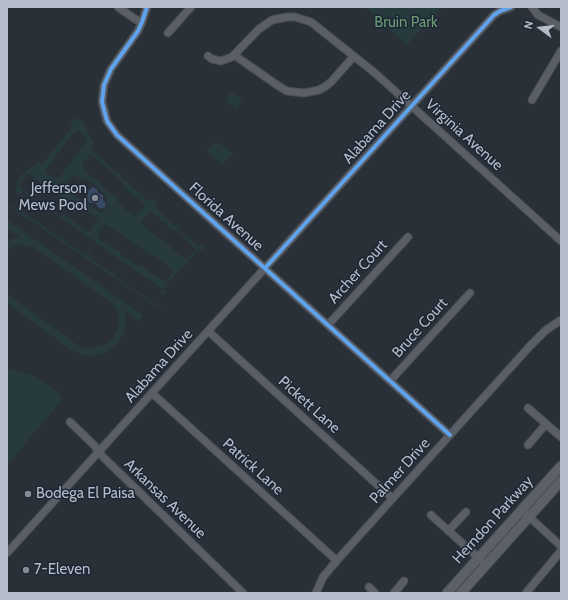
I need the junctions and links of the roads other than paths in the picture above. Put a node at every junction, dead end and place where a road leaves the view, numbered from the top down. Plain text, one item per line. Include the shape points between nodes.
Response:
1 (118, 7) edge
2 (147, 7) edge
3 (191, 7) edge
4 (511, 7) edge
5 (532, 7) edge
6 (142, 22) junction
7 (561, 27) edge
8 (168, 33) dead end
9 (561, 51) edge
10 (234, 55) junction
11 (208, 56) dead end
12 (354, 56) junction
13 (532, 100) dead end
14 (412, 106) junction
15 (408, 237) dead end
16 (561, 241) edge
17 (265, 268) junction
18 (470, 293) dead end
19 (561, 320) edge
20 (328, 325) junction
21 (208, 331) junction
22 (390, 381) junction
23 (152, 393) junction
24 (528, 408) dead end
25 (70, 422) dead end
26 (546, 424) junction
27 (450, 435) junction
28 (561, 436) edge
29 (528, 444) dead end
30 (98, 452) junction
31 (561, 466) edge
32 (561, 481) edge
33 (392, 498) junction
34 (522, 510) junction
35 (466, 512) dead end
36 (431, 515) dead end
37 (529, 517) junction
38 (448, 531) junction
39 (561, 546) edge
40 (561, 552) edge
41 (7, 553) edge
42 (478, 558) junction
43 (336, 560) junction
44 (486, 565) junction
45 (404, 581) dead end
46 (369, 587) dead end
47 (243, 593) edge
48 (316, 593) edge
49 (375, 593) edge
50 (394, 593) edge
51 (447, 593) edge
52 (461, 593) edge
53 (526, 593) edge

1 - 6 street
2 - 6 street, Florida Avenue
3 - 8 street
4 - 14 street, Alabama Drive via 494,15
5 - 7 street via 538,14
6 - 17 street, Florida Avenue via 111,69 104,85 102,102 107,121 117,135
9 - 13 street
10 - 11 street via 221,61
10 - 12 street via 280,87 304,93 326,86
10 - 12 street, Virginia Avenue via 265,24 287,17 304,18 311,22
12 - 14 street, Virginia Avenue
14 - 16 street, Virginia Avenue
14 - 17 street, Alabama Drive
15 - 20 street, Archer Court
17 - 20 street, Florida Avenue
17 - 21 street, Alabama Drive
18 - 22 street, Bruce Court
19 - 27 street, Palmer Drive via 546,330
20 - 22 street, Florida Avenue
21 - 23 street, Alabama Drive
21 - 33 street, Pickett Lane
22 - 27 street, Florida Avenue
23 - 30 street, Alabama Drive
23 - 43 street, Patrick Lane
24 - 26 street
25 - 30 street, Arkansas Avenue
26 - 28 street
26 - 29 street
27 - 33 street, Palmer Drive
30 - 41 street, Alabama Drive
30 - 47 street, Arkansas Avenue
31 - 34 main road, Herndon Parkway
32 - 37 main road, Herndon Parkway
33 - 43 street, Palmer Drive
34 - 37 street
34 - 42 main road, Herndon Parkway
35 - 38 street
36 - 38 street
37 - 39 street
37 - 44 main road, Herndon Parkway
38 - 42 street
40 - 53 street
42 - 44 street
42 - 51 main road, Herndon Parkway
43 - 48 street, Palmer Drive via 323,577
44 - 52 main road, Herndon Parkway
45 - 50 street
46 - 49 street

